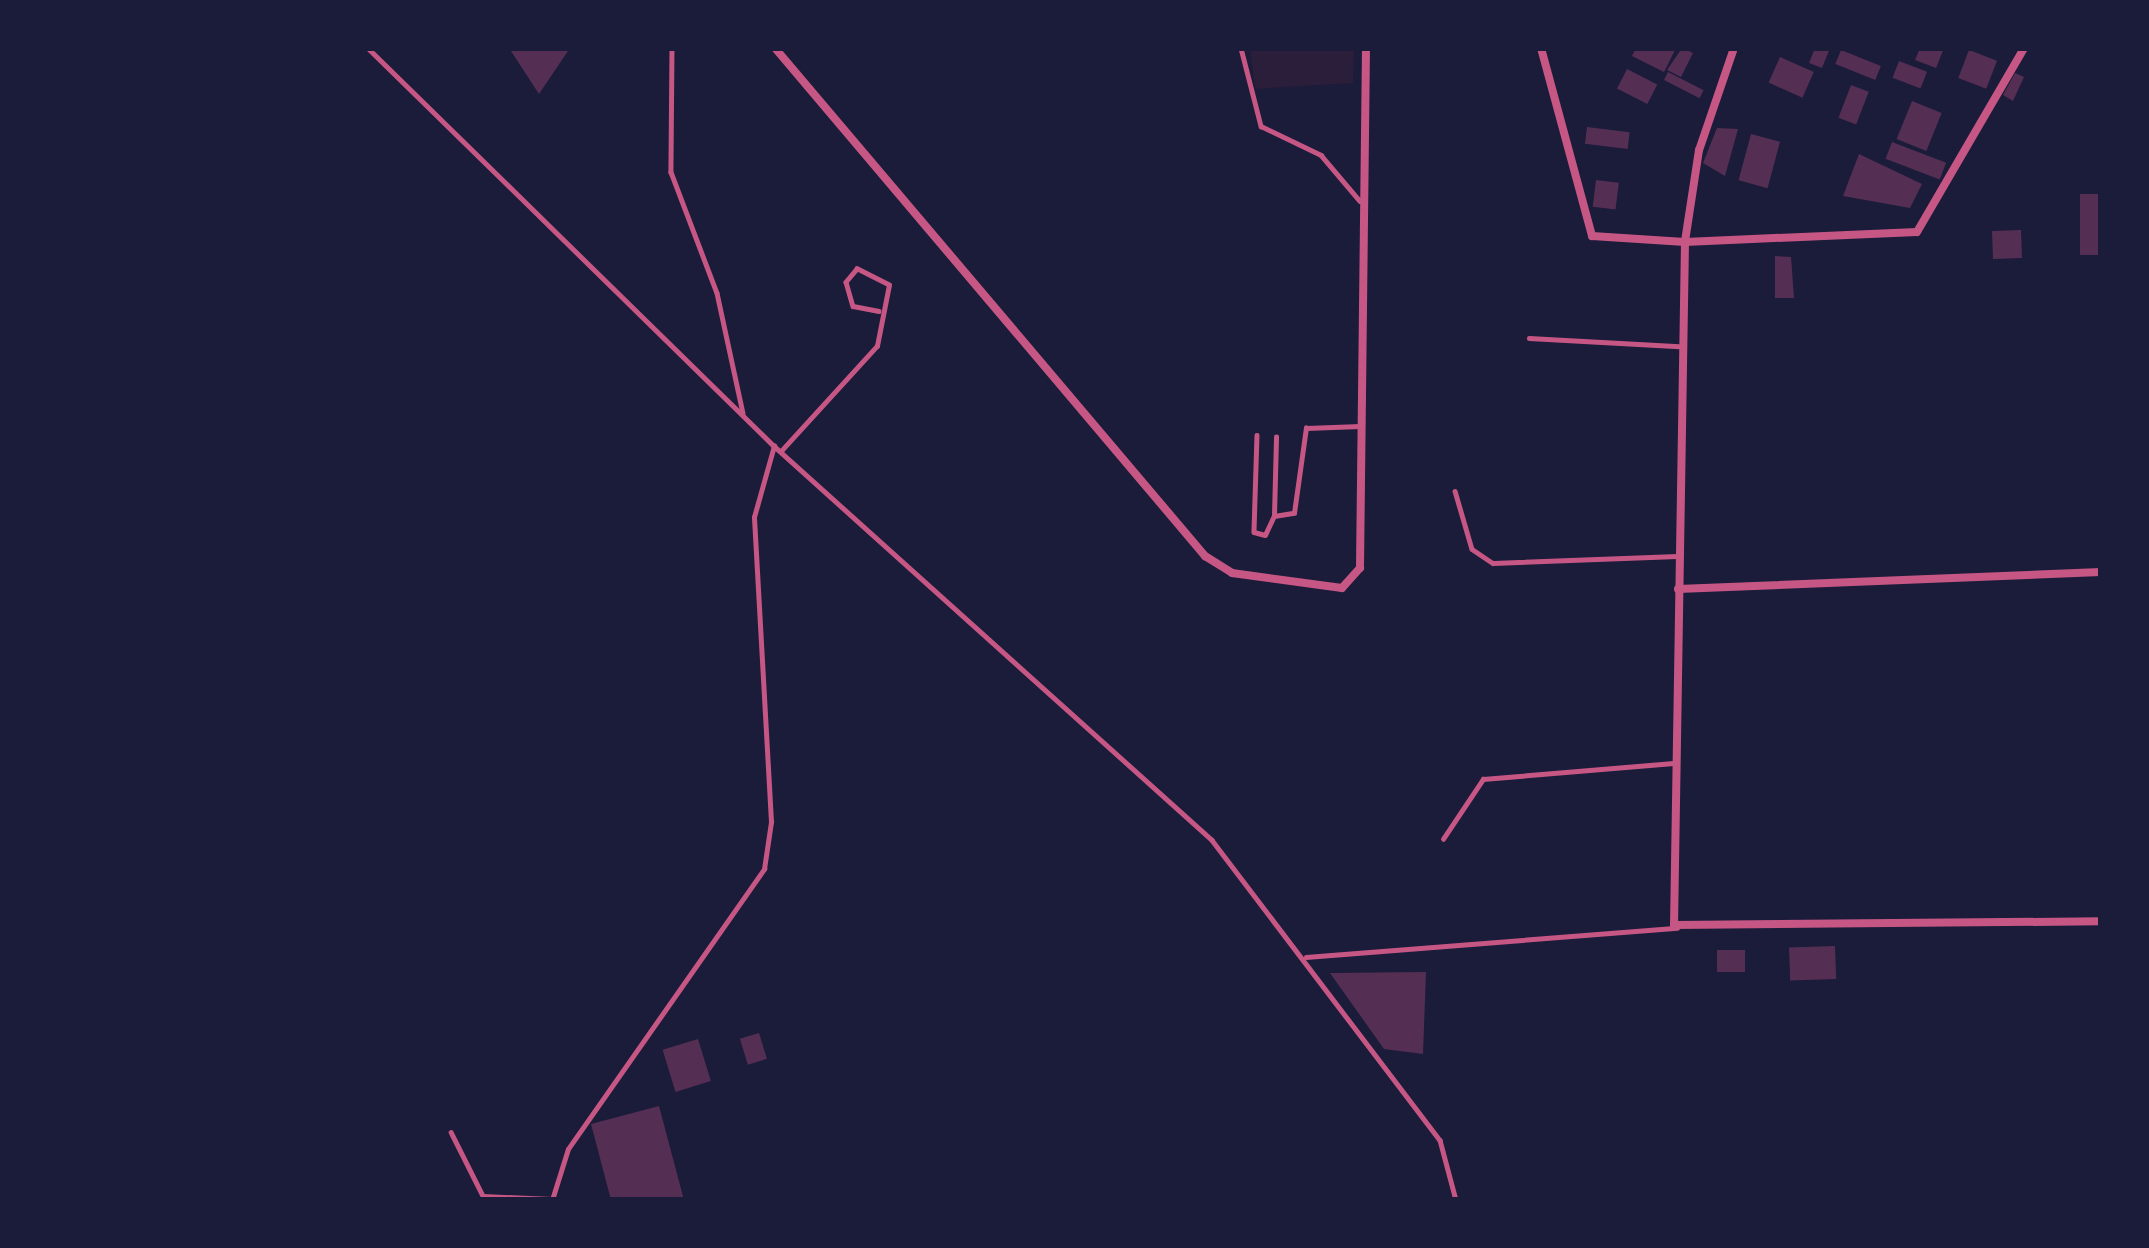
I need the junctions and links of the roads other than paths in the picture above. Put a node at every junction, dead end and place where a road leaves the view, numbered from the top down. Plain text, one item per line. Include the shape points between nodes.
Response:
1 (368, 48) edge
2 (672, 48) edge
3 (776, 48) edge
4 (1241, 48) edge
5 (1366, 48) edge
6 (1541, 48) edge
7 (1734, 48) edge
8 (2024, 48) edge
9 (1360, 201) junction
10 (1685, 242) junction
11 (879, 310) junction
12 (1529, 338) dead end
13 (1679, 346) junction
14 (744, 418) junction
15 (1360, 427) junction
16 (1257, 435) dead end
17 (1276, 436) dead end
18 (777, 449) junction
19 (1455, 491) dead end
20 (1274, 516) junction
21 (1677, 556) junction
22 (2101, 572) edge
23 (1678, 589) junction
24 (1673, 763) junction
25 (1443, 839) dead end
26 (2101, 921) edge
27 (1677, 928) junction
28 (1303, 957) junction
29 (451, 1132) dead end
30 (552, 1199) edge
31 (1456, 1200) edge

1 - 14 lane
2 - 14 lane via 671,172 717,293
3 - 15 street via 1220,567 1355,583
4 - 9 lane via 1261,126 1321,154
5 - 9 street
6 - 10 street via 1592,236
7 - 10 street via 1699,150
8 - 10 street via 1917,232
9 - 15 street
10 - 13 street
11 - 11 lane via 860,310 847,295 857,269 889,285
11 - 18 lane via 873,353
12 - 13 lane
13 - 21 street
14 - 18 lane
15 - 20 lane via 1306,428 1294,513
16 - 20 lane via 1255,534 1270,534
17 - 20 lane
18 - 28 lane via 1151,780
18 - 30 lane via 754,517 764,869 568,1149
19 - 21 lane via 1472,549 1492,563
21 - 23 street
22 - 23 street
23 - 24 street
24 - 25 lane via 1483,779
24 - 27 street
26 - 27 street
27 - 28 lane
28 - 31 lane via 1440,1140
29 - 30 lane via 483,1196

